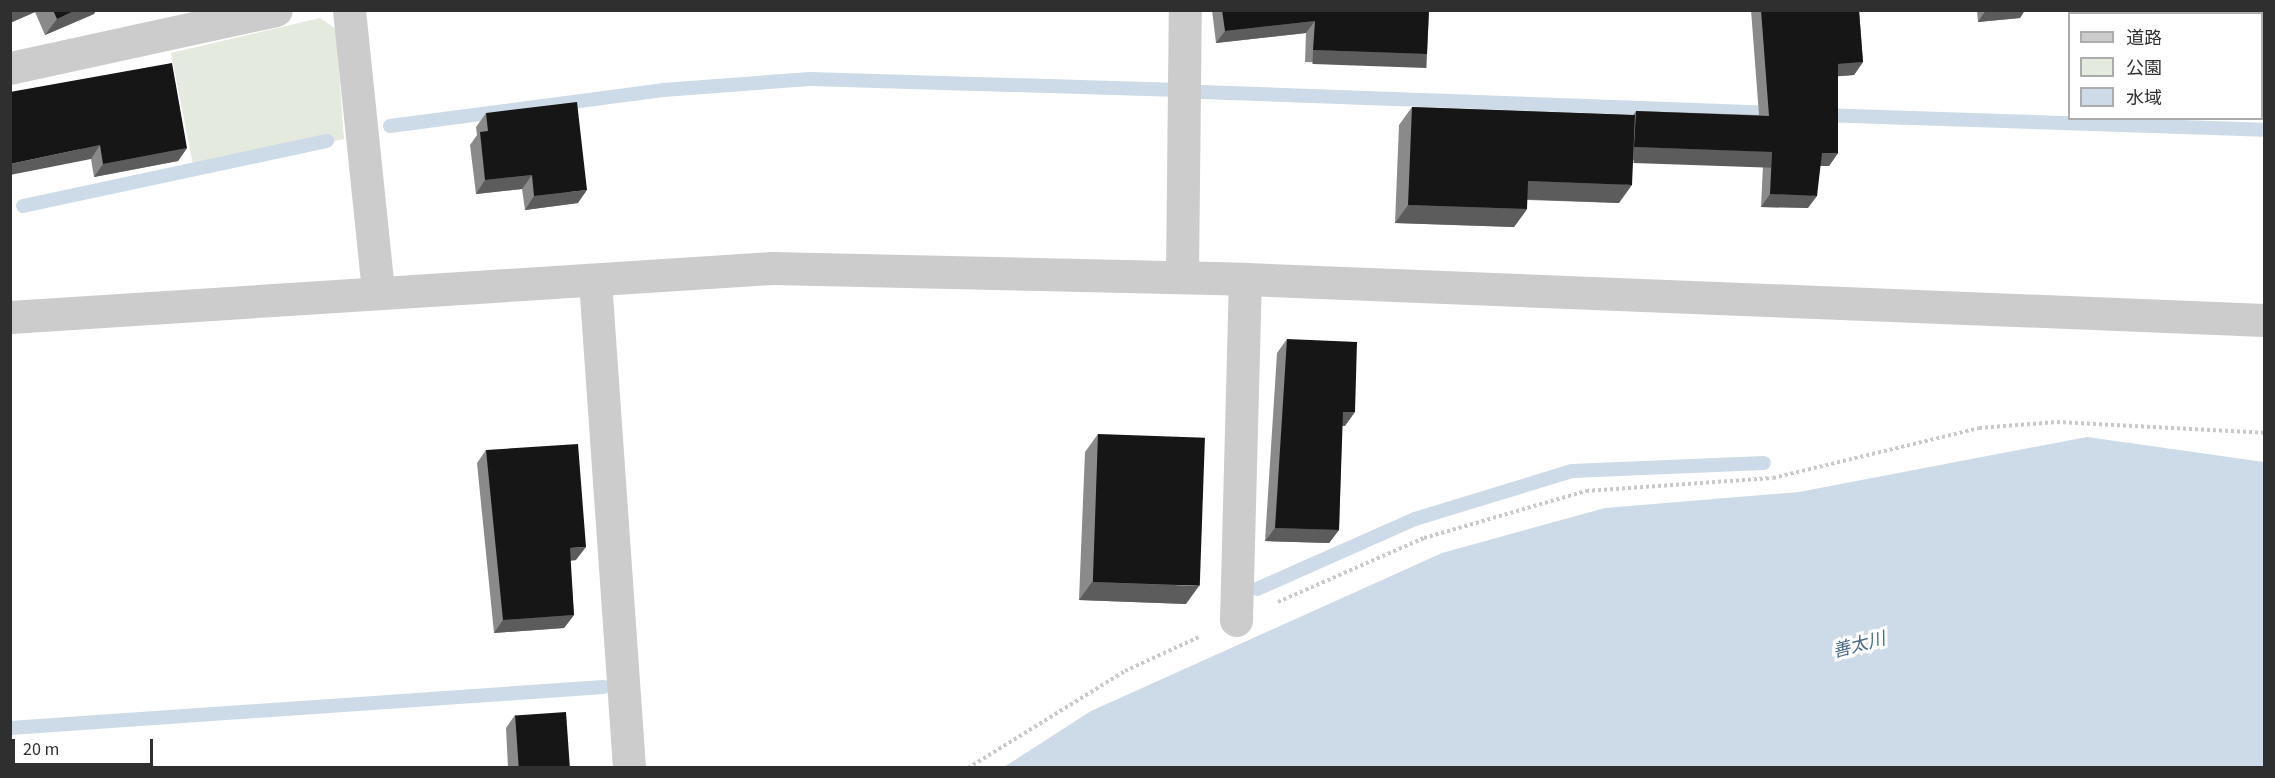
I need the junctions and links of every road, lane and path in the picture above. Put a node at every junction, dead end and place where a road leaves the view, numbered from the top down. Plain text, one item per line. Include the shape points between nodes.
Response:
1 (276, 10) edge
2 (349, 10) edge
3 (1185, 10) edge
4 (10, 68) edge
5 (1182, 278) junction
6 (1245, 279) junction
7 (595, 281) junction
8 (378, 292) junction
9 (10, 317) edge
10 (2265, 320) edge
11 (2265, 434) edge
12 (1236, 620) junction
13 (629, 768) edge
14 (968, 768) edge

1 - 4 street
2 - 8 street
3 - 5 street
5 - 6 street
5 - 7 street via 772,268
6 - 10 street
6 - 12 street
7 - 8 street
7 - 13 street
8 - 9 street
11 - 12 path via 2057,422 1979,428 1773,478 1586,491 1424,538
12 - 14 path via 1125,671

